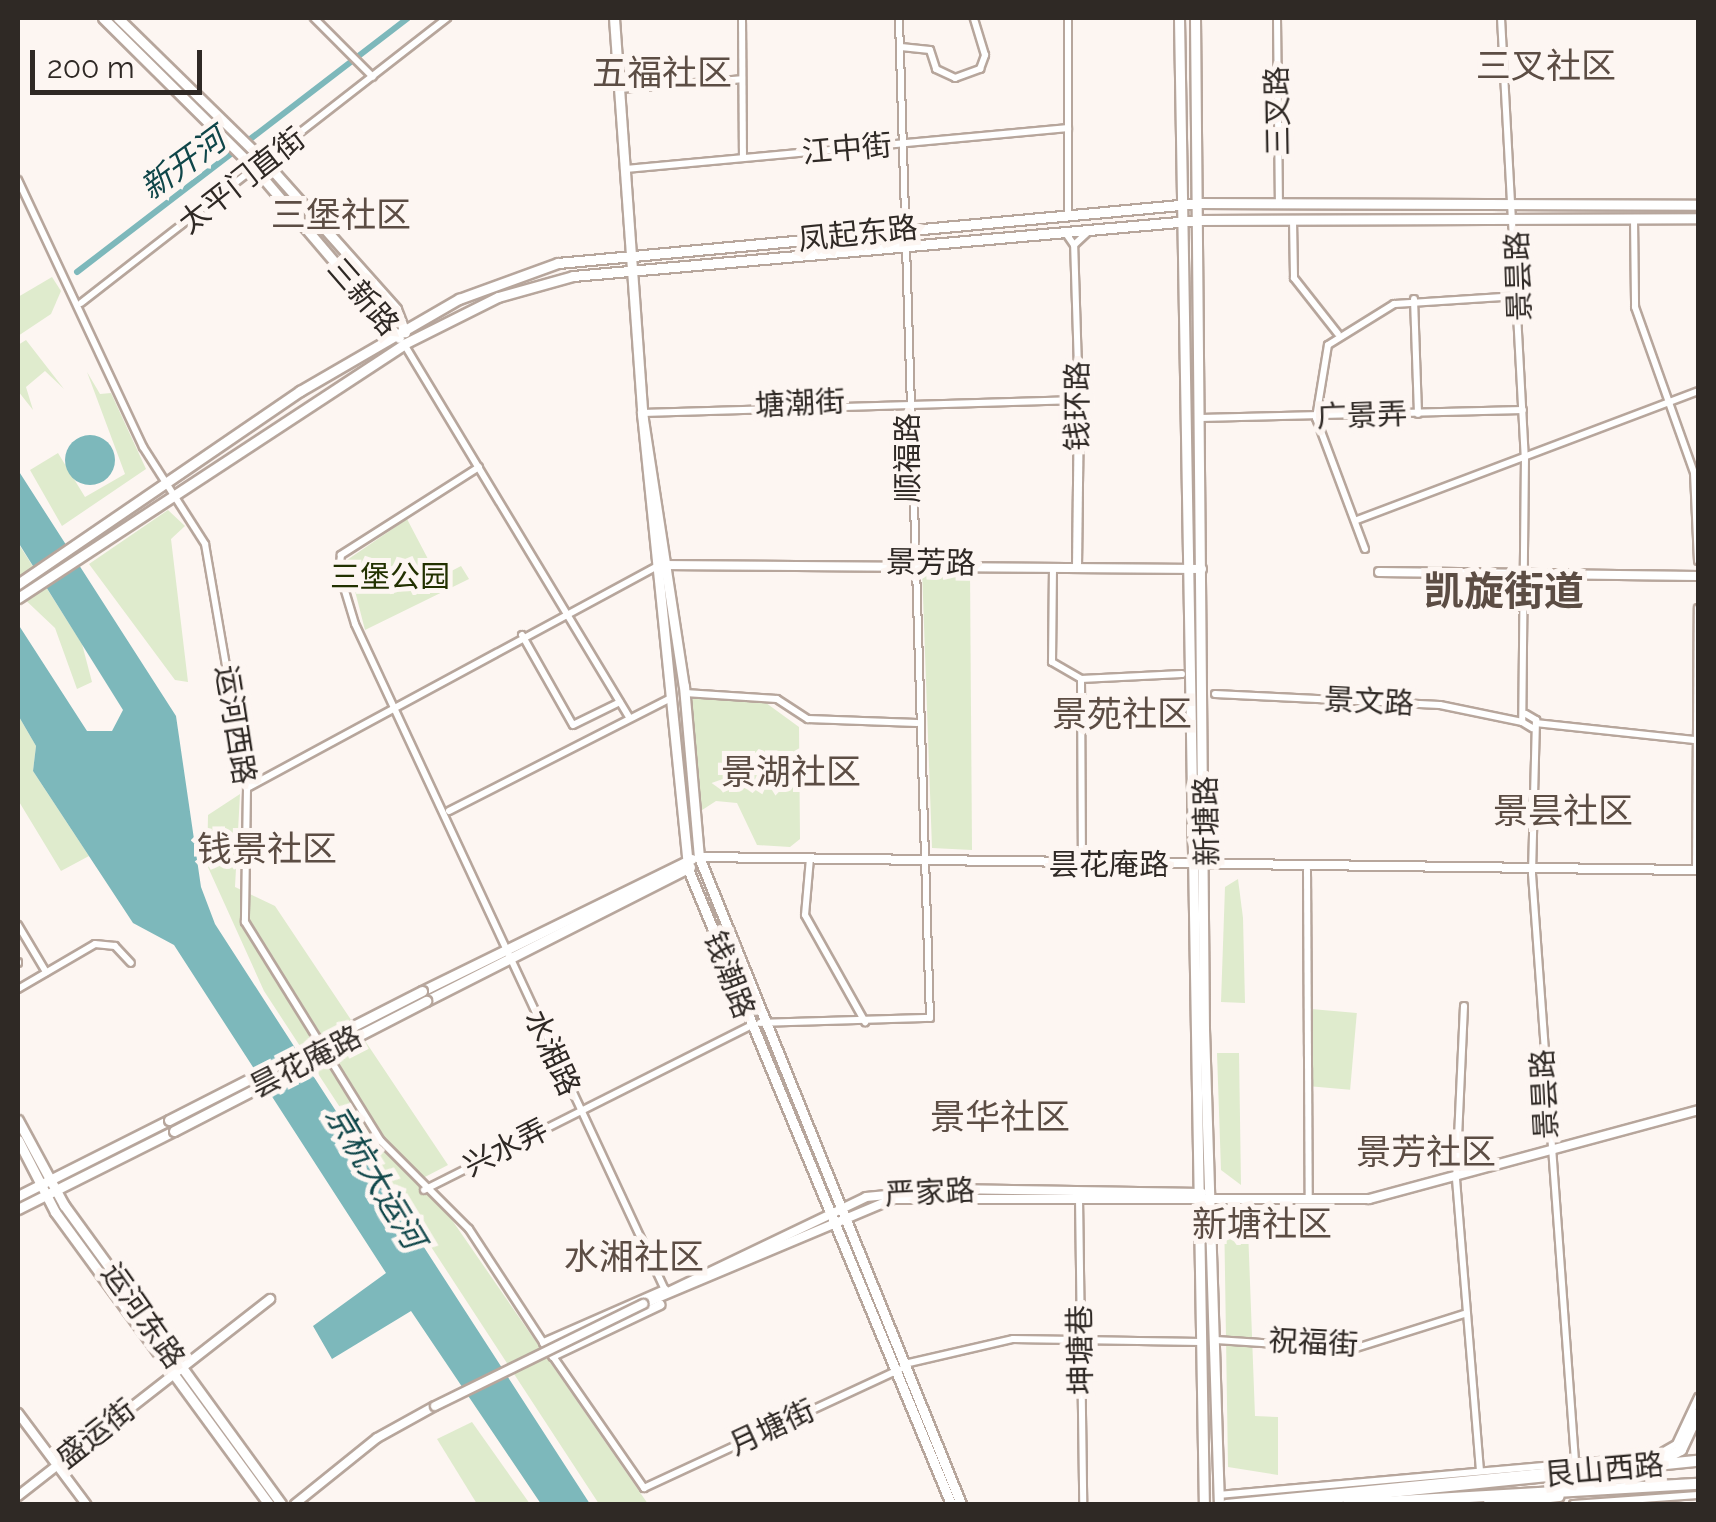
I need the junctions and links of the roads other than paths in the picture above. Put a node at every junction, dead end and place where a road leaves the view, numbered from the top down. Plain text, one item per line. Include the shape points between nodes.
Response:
1 (103, 18) edge
2 (118, 18) edge
3 (314, 18) edge
4 (447, 18) edge
5 (614, 18) edge
6 (742, 18) edge
7 (899, 18) edge
8 (974, 18) edge
9 (1068, 18) edge
10 (1179, 18) edge
11 (1195, 18) edge
12 (1277, 18) edge
13 (1502, 18) edge
14 (437, 20) edge
15 (900, 47) junction
16 (373, 76) junction
17 (742, 80) junction
18 (620, 90) junction
19 (1068, 128) junction
20 (902, 144) junction
21 (743, 158) junction
22 (262, 160) junction
23 (626, 169) junction
24 (257, 171) junction
25 (18, 180) edge
26 (1201, 203) junction
27 (1180, 204) junction
28 (1278, 204) junction
29 (1698, 206) edge
30 (1516, 208) junction
31 (1068, 215) junction
32 (1698, 218) edge
33 (1634, 219) junction
34 (1201, 220) junction
35 (1293, 220) junction
36 (1517, 221) junction
37 (1178, 222) junction
38 (904, 229) junction
39 (1090, 230) junction
40 (1065, 232) junction
41 (904, 246) junction
42 (1074, 246) junction
43 (634, 257) junction
44 (635, 274) junction
45 (1519, 296) junction
46 (1414, 300) junction
47 (82, 303) junction
48 (400, 332) junction
49 (1338, 334) junction
50 (404, 344) junction
51 (1698, 391) edge
52 (908, 398) junction
53 (1079, 400) junction
54 (1672, 401) junction
55 (1523, 410) junction
56 (642, 413) junction
57 (1418, 414) junction
58 (1200, 418) junction
59 (1316, 418) junction
60 (1525, 456) junction
61 (479, 467) junction
62 (169, 487) junction
63 (1357, 520) junction
64 (96, 537) junction
65 (1366, 548) dead end
66 (1698, 561) edge
67 (909, 562) junction
68 (656, 566) junction
69 (1053, 566) junction
70 (1077, 566) junction
71 (1190, 569) junction
72 (1202, 569) junction
73 (1379, 572) dead end
74 (1522, 574) junction
75 (1698, 576) edge
76 (18, 584) edge
77 (18, 598) edge
78 (1698, 608) edge
79 (568, 609) junction
80 (522, 635) junction
81 (1182, 674) dead end
82 (1081, 678) junction
83 (1216, 694) dead end
84 (679, 695) junction
85 (620, 702) junction
86 (396, 707) junction
87 (628, 716) junction
88 (1524, 718) junction
89 (917, 723) junction
90 (1534, 725) junction
91 (1696, 740) junction
92 (247, 788) junction
93 (449, 811) junction
94 (698, 858) junction
95 (810, 858) junction
96 (923, 862) junction
97 (688, 864) junction
98 (1196, 865) junction
99 (1082, 866) junction
100 (1208, 868) junction
101 (1308, 870) junction
102 (1697, 870) edge
103 (1532, 874) junction
104 (18, 925) edge
105 (508, 955) junction
106 (131, 963) dead end
107 (46, 972) junction
108 (18, 989) edge
109 (424, 996) junction
110 (1464, 1006) dead end
111 (760, 1024) junction
112 (866, 1024) junction
113 (748, 1027) junction
114 (578, 1110) junction
115 (1698, 1110) edge
116 (18, 1120) edge
117 (18, 1140) edge
118 (1548, 1156) junction
119 (48, 1179) junction
120 (1456, 1179) junction
121 (55, 1189) junction
122 (424, 1190) junction
123 (45, 1195) junction
124 (18, 1196) edge
125 (1200, 1196) junction
126 (1079, 1197) junction
127 (1216, 1197) junction
128 (1308, 1198) junction
129 (18, 1209) edge
130 (833, 1215) junction
131 (665, 1290) junction
132 (679, 1291) junction
133 (270, 1299) dead end
134 (643, 1304) junction
135 (1464, 1314) junction
136 (1081, 1340) junction
137 (1216, 1340) junction
138 (544, 1342) junction
139 (1201, 1342) junction
140 (553, 1356) junction
141 (905, 1366) junction
142 (178, 1371) junction
143 (1698, 1397) edge
144 (18, 1413) edge
145 (1698, 1414) edge
146 (1574, 1461) junction
147 (1698, 1461) edge
148 (1651, 1465) junction
149 (55, 1466) junction
150 (1480, 1470) junction
151 (1560, 1473) junction
152 (1698, 1484) edge
153 (644, 1488) joint
154 (1698, 1495) edge
155 (18, 1496) edge
156 (1572, 1499) edge
157 (1083, 1502) dead end
158 (1222, 1502) edge
159 (86, 1504) edge
160 (269, 1504) edge
161 (280, 1504) edge
162 (295, 1504) edge
163 (951, 1504) edge
164 (961, 1504) edge
165 (1204, 1504) edge
166 (1272, 1504) edge
167 (1348, 1504) edge
168 (1487, 1504) edge

1 - 24 main road, 三新路
2 - 22 main road, 三新路
3 - 16 street
4 - 14 street, 太平门直街
5 - 18 main road, 钱潮路
6 - 17 street
7 - 15 street, 顺福路
8 - 15 street via 985,56 980,69 955,78 936,68 930,50
9 - 19 street
10 - 27 main road, 新塘路
11 - 26 main road, 新塘路
12 - 28 street, 三叉路
13 - 30 street, 景昙路
14 - 16 street, 太平门直街
15 - 20 street, 顺福路
16 - 22 street, 太平门直街
17 - 18 street
17 - 21 street
18 - 23 main road, 钱潮路
19 - 20 street, 江中街
19 - 31 street
20 - 21 street, 江中街
20 - 38 street, 顺福路
21 - 23 street, 江中街
22 - 24 street, 太平门直街
22 - 48 main road, 三新路
23 - 43 main road, 钱潮路
24 - 47 street, 太平门直街
24 - 48 main road, 三新路
25 - 47 street, 运河西路
26 - 27 main road, 凤起东路
26 - 28 main road, 凤起东路
26 - 34 main road, 新塘路
27 - 31 main road, 凤起东路
27 - 37 main road, 新塘路
28 - 30 main road, 凤起东路
29 - 30 main road, 凤起东路
30 - 36 street, 景昙路
31 - 38 main road, 凤起东路
32 - 33 main road, 凤起东路
33 - 36 main road, 凤起东路
33 - 54 street via 1635,307
34 - 35 main road, 凤起东路
34 - 37 main road, 凤起东路
34 - 58 main road, 新塘路
35 - 36 main road, 凤起东路
35 - 49 street via 1294,278
36 - 45 street, 景昙路
37 - 39 main road, 凤起东路
37 - 71 main road, 新塘路
38 - 41 street, 顺福路
38 - 43 main road, 凤起东路
39 - 40 main road, 凤起东路
39 - 42 street
40 - 41 main road, 凤起东路
40 - 42 street
41 - 44 main road, 凤起东路
41 - 52 street, 顺福路
42 - 53 street, 钱环路
43 - 44 main road, 钱潮路
43 - 48 main road, 凤起东路 via 510,275
44 - 50 main road, 凤起东路 via 573,276 498,296
44 - 56 main road, 钱潮路
45 - 46 street
45 - 55 street, 景昙路
46 - 49 street via 1365,314
46 - 57 street
47 - 62 street, 运河西路
48 - 50 main road, 三新路
48 - 62 main road, 凤起东路
49 - 59 street via 1318,366
50 - 61 street
50 - 62 main road, 凤起东路
51 - 54 street
52 - 53 street, 塘潮街
52 - 56 street, 塘潮街
52 - 67 street, 顺福路
53 - 70 street, 钱环路
54 - 60 street
54 - 66 street via 1694,473
55 - 57 street, 广景弄
55 - 60 street, 景昙路
56 - 68 main road, 钱潮路
57 - 59 street, 广景弄
58 - 59 street, 广景弄
58 - 72 main road, 新塘路
59 - 63 street
60 - 63 street
60 - 74 street, 景昙路
61 - 79 street
61 - 86 street, 水湘路 via 341,555 354,624
62 - 64 main road, 凤起东路
62 - 92 street, 运河西路 via 204,544
63 - 65 street
64 - 76 main road
64 - 77 main road
67 - 68 street, 景芳路
67 - 69 street, 景芳路
67 - 89 street, 顺福路
68 - 79 street
68 - 84 main road, 钱潮路
69 - 70 street, 景芳路
69 - 82 street via 1052,662
70 - 71 street, 景芳路
71 - 72 street, 景芳路
71 - 98 main road, 新塘路
72 - 100 main road, 新塘路
73 - 74 street
74 - 75 street
74 - 88 street, 景昙路
78 - 91 street
79 - 80 street
79 - 85 street
80 - 85 street via 573,725
80 - 86 street
81 - 82 street
82 - 99 street
83 - 88 street, 景文路 via 1440,705
84 - 87 street
84 - 89 street via 777,699 808,719
84 - 94 main road, 钱潮路
84 - 97 main road, 钱潮路
85 - 87 street
86 - 92 street
86 - 93 street, 水湘路
87 - 93 street
88 - 90 street, 景文路
89 - 96 street, 顺福路
90 - 91 street
90 - 103 street, 景昙路
91 - 102 street
92 - 122 street, 运河西路 via 245,922 381,1142
93 - 105 street, 水湘路
94 - 95 street, 昙花庵路
94 - 97 main road, 昙花庵路
94 - 111 main road, 钱潮路
95 - 96 street, 昙花庵路
95 - 112 street via 805,915
96 - 99 street, 昙花庵路
96 - 112 street, 顺福路 via 930,1018
97 - 105 main road, 昙花庵路
97 - 105 main road, 昙花庵路
97 - 113 main road, 钱潮路
98 - 99 street, 昙花庵路
98 - 100 street, 昙花庵路
98 - 125 main road, 新塘路
100 - 101 street, 昙花庵路
100 - 127 main road, 新塘路 via 1204,1029
101 - 103 street, 昙花庵路
101 - 128 street
102 - 103 street, 昙花庵路
103 - 118 street, 景昙路
104 - 107 street
105 - 109 main road, 昙花庵路
105 - 114 street, 水湘路
106 - 107 street via 115,946 94,944
107 - 108 street
109 - 119 main road, 昙花庵路, bridge
109 - 121 main road, 昙花庵路, bridge
110 - 120 street
111 - 112 street
111 - 130 main road, 钱潮路
113 - 114 street, 兴水弄
113 - 130 main road, 钱潮路
114 - 122 street, 兴水弄
114 - 131 street, 水湘路
115 - 118 street, 严家路 via 1631,1122
116 - 119 main road, 运河东路
117 - 119 main road, 运河东路
118 - 120 street, 严家路
118 - 146 street, 景昙路
119 - 121 main road, 运河东路
119 - 123 main road, 运河东路
119 - 124 main road, 昙花庵路
120 - 128 street, 严家路 via 1369,1199
120 - 135 street
121 - 123 main road, 昙花庵路
121 - 142 main road, 运河东路
122 - 138 street, 运河西路 via 469,1229
123 - 129 main road, 昙花庵路
123 - 142 main road, 运河东路
125 - 126 street, 严家路
125 - 127 street, 严家路
125 - 130 street, 严家路 via 923,1189
125 - 139 main road, 新塘路
126 - 130 street, 严家路 via 926,1196
126 - 136 street, 坤塘巷
127 - 128 street, 严家路
127 - 137 main road, 新塘路
130 - 131 street, 严家路
130 - 132 street, 严家路
130 - 141 main road, 钱潮路
131 - 134 street, 严家路
131 - 138 street, 严家路
132 - 134 street, 严家路
132 - 140 street, 严家路
133 - 142 street, 盛运街
134 - 162 street, 严家路, bridge via 377,1438
135 - 137 street, 祝福街 via 1354,1349
135 - 150 street
136 - 139 street, 月塘街
136 - 141 street, 月塘街 via 985,1342
136 - 157 street, 坤塘巷
137 - 158 main road, 新塘路
138 - 140 street, 运河西路
139 - 165 main road, 新塘路
140 - 153 street, 运河西路
141 - 153 street, 月塘街
141 - 163 main road, 钱潮路
141 - 164 main road, 钱潮路
142 - 149 street, 盛运街
142 - 160 main road, 运河东路
142 - 161 main road, 运河东路
143 - 146 street via 1668,1452
144 - 149 street
145 - 148 main road via 1681,1450
146 - 150 street
147 - 148 main road, 艮山西路
148 - 151 main road, 艮山西路
149 - 155 street, 盛运街
149 - 159 street
150 - 158 street
151 - 158 main road
151 - 166 main road, 艮山西路
152 - 156 main road, 艮山西路
154 - 156 street
156 - 167 main road, 艮山西路
156 - 168 main road

